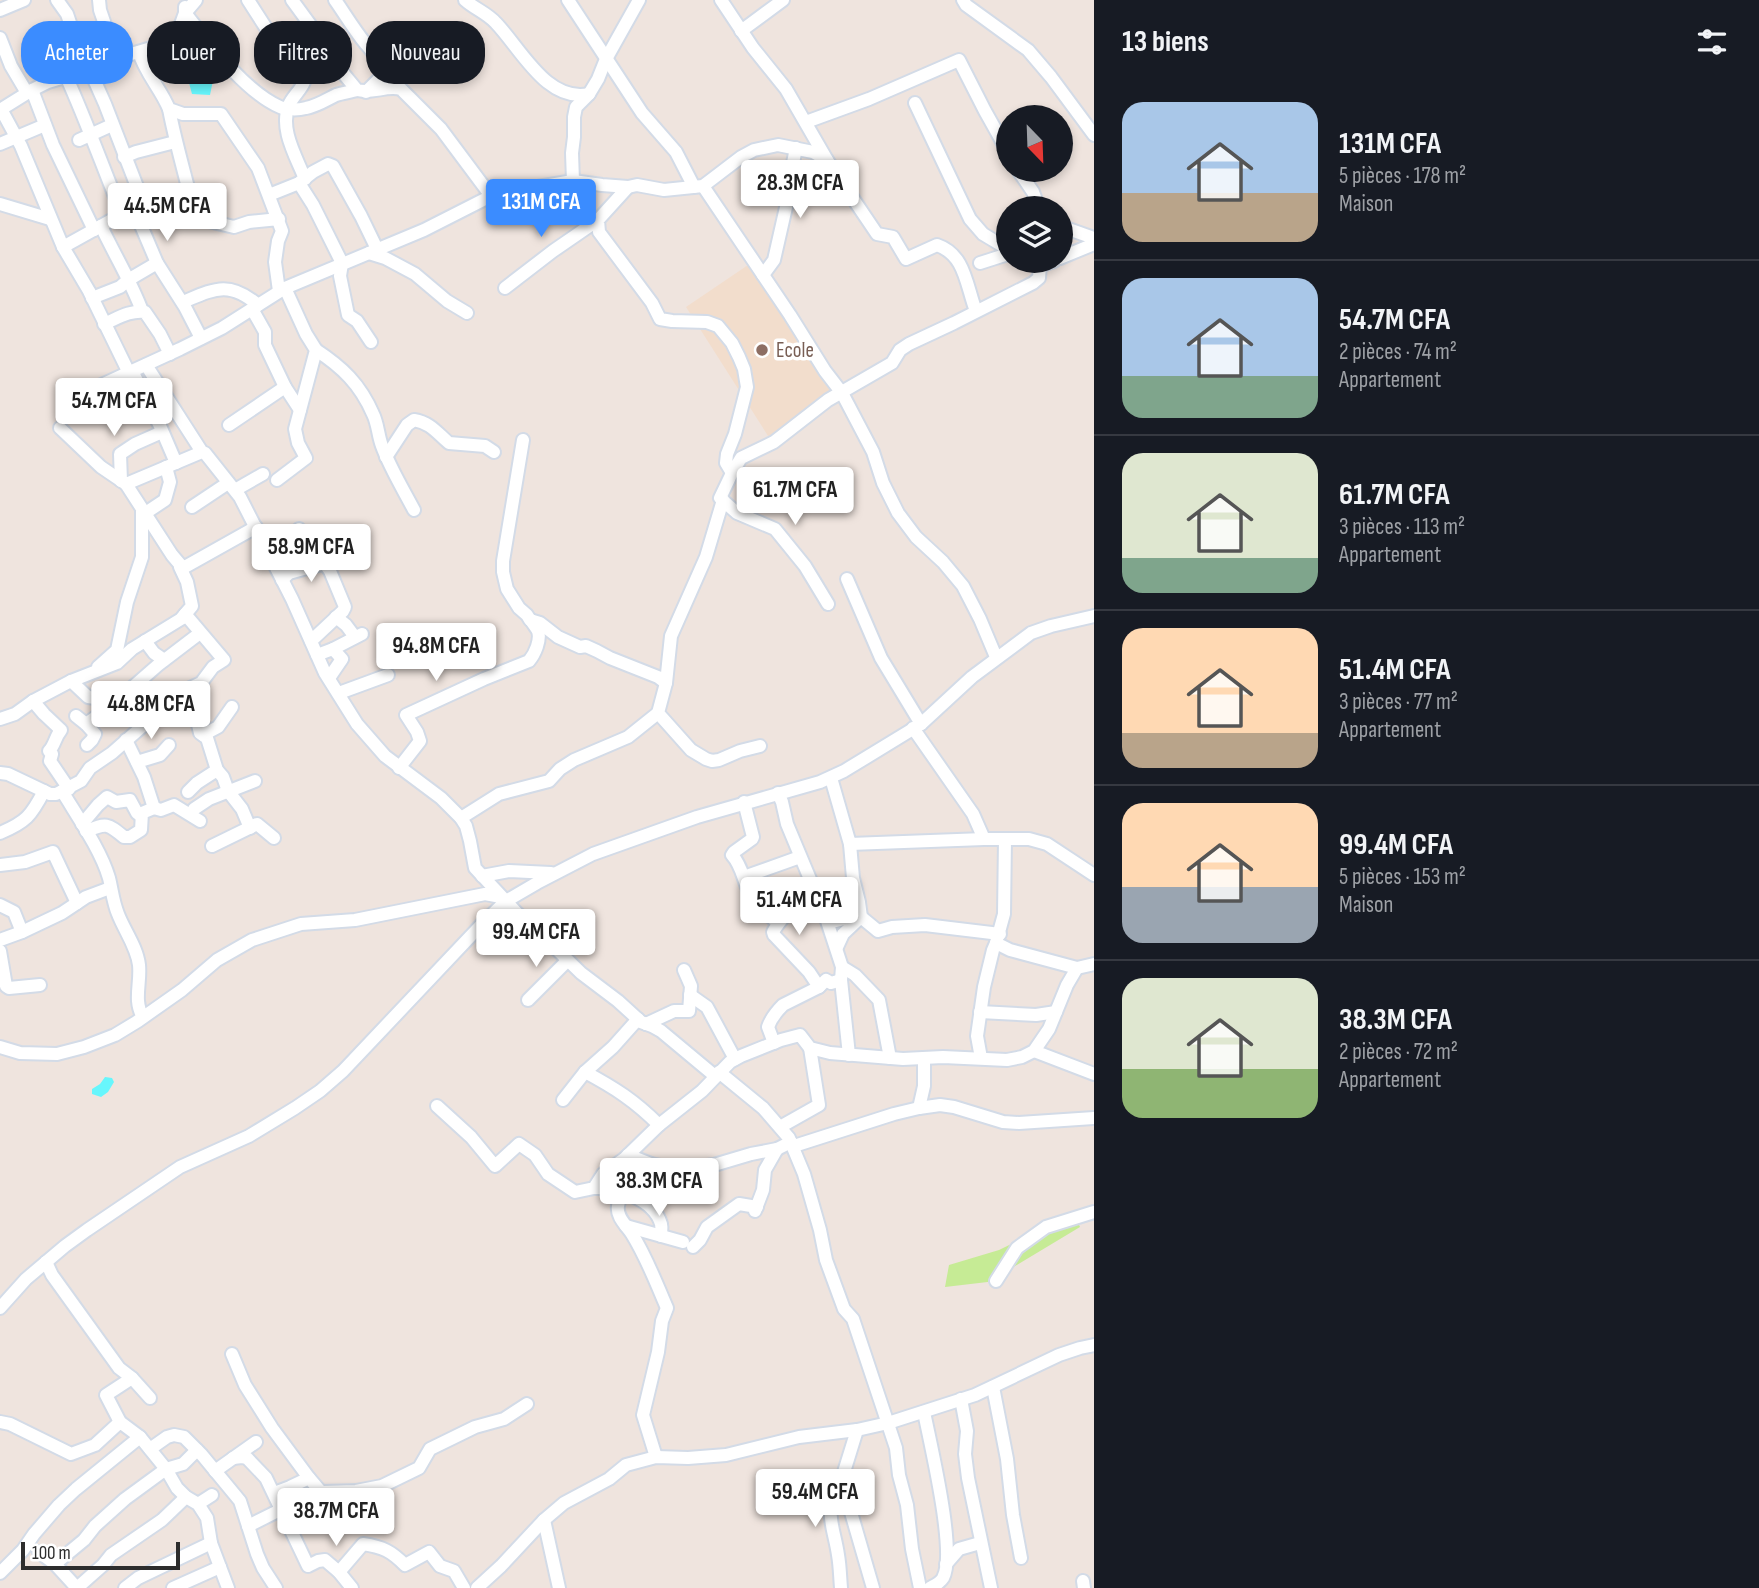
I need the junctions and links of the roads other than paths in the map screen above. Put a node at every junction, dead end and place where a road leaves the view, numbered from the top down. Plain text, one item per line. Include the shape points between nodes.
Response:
1 (57, 0) edge
2 (99, 0) edge
3 (196, 0) edge
4 (248, 0) edge
5 (292, 0) edge
6 (335, 0) edge
7 (465, 0) edge
8 (568, 0) edge
9 (639, 0) edge
10 (721, 0) edge
11 (783, 0) edge
12 (963, 0) edge
13 (21, 1) edge
14 (185, 7) edge
15 (0, 10) edge
16 (69, 21) edge
17 (104, 21) edge
18 (741, 31) junction
19 (1, 46) edge
20 (139, 52) junction
21 (133, 54) edge
22 (606, 59) junction
23 (46, 84) edge
24 (68, 84) edge
25 (97, 84) edge
26 (29, 91) junction
27 (362, 91) junction
28 (589, 94) junction
29 (915, 103) dead end
30 (2, 105) edge
31 (169, 109) junction
32 (288, 109) junction
33 (806, 122) junction
34 (45, 125) junction
35 (112, 125) junction
36 (996, 131) edge
37 (1094, 135) edge
38 (16, 137) junction
39 (85, 137) junction
40 (175, 142) junction
41 (0, 144) edge
42 (796, 148) junction
43 (124, 157) junction
44 (827, 160) junction
45 (302, 181) junction
46 (573, 181) junction
47 (698, 186) junction
48 (628, 187) junction
49 (269, 195) junction
50 (491, 196) junction
51 (0, 204) edge
52 (119, 213) junction
53 (137, 214) junction
54 (161, 215) junction
55 (195, 217) junction
56 (50, 219) junction
57 (279, 219) junction
58 (598, 220) junction
59 (97, 228) junction
60 (1073, 231) edge
61 (1094, 239) edge
62 (149, 242) junction
63 (996, 243) edge
64 (1094, 244) edge
65 (63, 247) junction
66 (373, 251) junction
67 (1073, 253) edge
68 (996, 256) edge
69 (157, 263) junction
70 (342, 263) junction
71 (980, 263) dead end
72 (1038, 273) edge
73 (763, 275) junction
74 (128, 280) junction
75 (505, 288) dead end
76 (282, 290) junction
77 (92, 298) junction
78 (183, 302) junction
79 (255, 307) junction
80 (142, 311) junction
81 (976, 311) junction
82 (467, 313) dead end
83 (104, 324) junction
84 (201, 338) junction
85 (371, 342) dead end
86 (316, 349) junction
87 (170, 354) junction
88 (146, 365) junction
89 (131, 372) junction
90 (110, 382) junction
91 (285, 387) junction
92 (96, 388) dead end
93 (842, 393) junction
94 (144, 396) junction
95 (300, 411) junction
96 (183, 422) junction
97 (229, 425) dead end
98 (60, 428) dead end
99 (163, 434) junction
100 (523, 440) dead end
101 (202, 452) junction
102 (495, 452) dead end
103 (386, 457) junction
104 (171, 465) junction
105 (732, 473) junction
106 (263, 474) dead end
107 (277, 480) dead end
108 (123, 483) junction
109 (232, 486) junction
110 (723, 500) junction
111 (192, 507) dead end
112 (414, 510) dead end
113 (143, 512) junction
114 (256, 527) junction
115 (299, 529) dead end
116 (284, 548) dead end
117 (321, 564) junction
118 (180, 567) junction
119 (847, 579) dead end
120 (282, 580) junction
121 (828, 604) dead end
122 (185, 614) junction
123 (1094, 616) edge
124 (336, 617) junction
125 (530, 620) junction
126 (200, 633) junction
127 (145, 641) junction
128 (311, 641) junction
129 (333, 649) junction
130 (317, 655) junction
131 (996, 657) junction
132 (164, 660) junction
133 (90, 674) junction
134 (388, 675) dead end
135 (329, 678) junction
136 (71, 681) junction
137 (666, 683) junction
138 (339, 693) junction
139 (183, 695) junction
140 (33, 701) junction
141 (110, 707) junction
142 (232, 707) dead end
143 (658, 713) junction
144 (0, 719) edge
145 (917, 726) junction
146 (203, 735) junction
147 (126, 740) junction
148 (87, 744) dead end
149 (169, 745) dead end
150 (760, 746) dead end
151 (137, 762) junction
152 (399, 768) junction
153 (217, 771) junction
154 (0, 773) edge
155 (831, 778) junction
156 (255, 781) dead end
157 (65, 790) junction
158 (44, 791) junction
159 (228, 791) junction
160 (188, 792) dead end
161 (778, 793) junction
162 (744, 802) junction
163 (154, 808) junction
164 (141, 816) junction
165 (461, 818) junction
166 (84, 828) junction
167 (250, 828) junction
168 (0, 833) edge
169 (274, 838) dead end
170 (984, 839) junction
171 (1005, 839) junction
172 (850, 844) junction
173 (212, 846) dead end
174 (800, 858) junction
175 (0, 865) edge
176 (554, 873) junction
177 (1094, 875) edge
178 (482, 876) junction
179 (744, 877) junction
180 (811, 882) junction
181 (110, 888) junction
182 (503, 899) junction
183 (77, 903) junction
184 (0, 905) edge
185 (861, 917) junction
186 (484, 922) junction
187 (778, 923) junction
188 (828, 923) junction
189 (532, 926) junction
190 (22, 932) junction
191 (998, 939) junction
192 (0, 940) edge
193 (837, 947) junction
194 (0, 951) edge
195 (567, 961) junction
196 (1094, 964) edge
197 (1077, 968) junction
198 (684, 970) dead end
199 (842, 974) junction
200 (40, 985) dead end
201 (819, 987) junction
202 (690, 995) junction
203 (528, 1000) dead end
204 (980, 1012) junction
205 (1056, 1012) junction
206 (143, 1017) junction
207 (642, 1021) junction
208 (774, 1043) junction
209 (0, 1047) edge
210 (810, 1048) junction
211 (1034, 1051) junction
212 (849, 1055) junction
213 (890, 1058) junction
214 (924, 1058) junction
215 (981, 1058) junction
216 (735, 1059) junction
217 (584, 1072) junction
218 (717, 1074) junction
219 (1094, 1074) edge
220 (563, 1100) dead end
221 (437, 1106) dead end
222 (919, 1108) junction
223 (1094, 1118) edge
224 (659, 1125) junction
225 (780, 1127) junction
226 (792, 1144) junction
227 (777, 1149) junction
228 (628, 1155) junction
229 (651, 1164) junction
230 (594, 1188) junction
231 (624, 1192) junction
232 (1094, 1212) edge
233 (626, 1226) junction
234 (661, 1236) junction
235 (46, 1262) junction
236 (996, 1280) dead end
237 (2, 1305) edge
238 (1094, 1345) edge
239 (233, 1353) dead end
240 (132, 1378) junction
241 (993, 1387) junction
242 (150, 1398) dead end
243 (961, 1399) junction
244 (527, 1404) dead end
245 (924, 1412) junction
246 (0, 1422) edge
247 (120, 1422) junction
248 (888, 1423) junction
249 (856, 1430) junction
250 (140, 1437) junction
251 (256, 1442) dead end
252 (150, 1449) junction
253 (197, 1450) junction
254 (656, 1457) junction
255 (233, 1458) junction
256 (166, 1469) junction
257 (215, 1471) junction
258 (309, 1478) junction
259 (844, 1482) junction
260 (274, 1493) junction
261 (212, 1495) dead end
262 (192, 1501) junction
263 (280, 1510) junction
264 (544, 1520) junction
265 (248, 1526) junction
266 (211, 1543) junction
267 (980, 1543) junction
268 (39, 1552) dead end
269 (1021, 1558) dead end
270 (171, 1562) junction
271 (55, 1564) junction
272 (946, 1564) junction
273 (220, 1567) junction
274 (0, 1573) edge
275 (344, 1583) edge
276 (176, 1587) edge
277 (77, 1588) edge
278 (125, 1588) edge
279 (228, 1588) edge
280 (276, 1588) edge
281 (464, 1588) edge
282 (477, 1588) edge
283 (559, 1588) edge
284 (841, 1588) edge
285 (873, 1588) edge
286 (920, 1588) edge
287 (930, 1588) edge
288 (991, 1588) edge

1 - 16 street
2 - 17 street
3 - 14 street
4 - 32 street via 304,82
5 - 27 street via 324,50
6 - 27 street via 373,52 389,64 390,68
7 - 28 street via 496,22 552,86 570,95
8 - 22 street
9 - 22 street
10 - 18 street
11 - 18 street
12 - 37 street via 1028,50
13 - 15 street
14 - 20 street via 172,37
14 - 32 street via 215,51 251,87
18 - 33 street
19 - 26 street
20 - 21 street
20 - 31 street
22 - 28 street
22 - 47 street
23 - 26 street
24 - 39 street
25 - 35 street
26 - 30 street
26 - 34 street
27 - 32 street via 338,94 307,108
27 - 50 street via 401,89 441,129
28 - 46 street via 575,112
29 - 63 street via 970,219
30 - 38 street
31 - 40 street
31 - 49 street via 183,114 221,114 258,168
32 - 45 street via 285,125
33 - 36 street via 959,60
33 - 44 street
34 - 38 street
34 - 59 street
35 - 39 street
35 - 43 street
38 - 41 street
38 - 56 street
39 - 52 street via 99,158
40 - 43 street
40 - 55 street
42 - 44 street
42 - 47 street via 778,145 754,150
42 - 73 street via 774,260
43 - 53 street via 141,197
44 - 81 street via 877,234 892,237 906,259 937,245 954,254
45 - 49 street
45 - 66 street via 328,164 333,166 361,216
45 - 70 street
46 - 48 street
46 - 50 street
47 - 48 street via 664,190
47 - 73 street
48 - 58 street
49 - 57 street
50 - 66 street
51 - 56 street
52 - 53 street
52 - 59 street
53 - 54 street
53 - 62 street
54 - 55 street via 171,212
54 - 62 street
55 - 57 street via 234,227
56 - 65 street
57 - 76 street via 282,231 275,262
58 - 75 street
58 - 105 street via 599,233 660,319 707,322 718,326 732,343 747,387 727,454
59 - 65 street
59 - 74 street
60 - 61 street
62 - 69 street
64 - 67 street
65 - 77 street
66 - 70 street
66 - 82 street via 415,274
68 - 71 street
69 - 74 street
69 - 78 street
70 - 76 street
70 - 85 street via 348,315 358,321
72 - 81 street via 1033,283
73 - 93 street
74 - 77 street
74 - 80 street
76 - 79 street
76 - 86 street
77 - 83 street
78 - 79 street via 221,288 250,298
78 - 84 street
79 - 84 street
79 - 91 street via 265,345
80 - 83 street
80 - 87 street
81 - 93 street via 909,344 892,363
83 - 89 street
84 - 87 street
86 - 95 street
86 - 103 street via 356,385 374,415
87 - 88 street
88 - 89 street
88 - 96 street
89 - 90 street
89 - 94 street
90 - 92 street
90 - 94 street via 123,405
91 - 95 street
91 - 97 street
93 - 105 street via 774,442 741,458
93 - 131 street via 898,513 963,586
94 - 99 street
95 - 107 street via 295,429 306,458
96 - 99 street
96 - 101 street
98 - 108 street
99 - 104 street
99 - 108 street via 120,454
100 - 125 street via 503,572 507,589
101 - 104 street
101 - 109 street
102 - 103 street via 485,446 449,443 434,427 414,420
103 - 112 street
104 - 108 street
104 - 113 street via 165,500
105 - 110 street
106 - 109 street
108 - 113 street
109 - 111 street
109 - 114 street
110 - 121 street via 737,513 775,528
110 - 137 street via 706,557 671,636
113 - 118 street
113 - 133 street via 142,557 117,650
114 - 118 street
114 - 120 street
115 - 117 street
116 - 117 street
117 - 120 street via 289,573
117 - 124 street via 345,607
118 - 122 street via 192,606
119 - 145 street
120 - 128 street
122 - 126 street
122 - 127 street
123 - 131 street via 1041,628
124 - 128 street
124 - 129 street via 359,636
125 - 137 street via 558,637
125 - 152 street via 539,640 529,661 406,715 420,741
126 - 132 street
126 - 139 street via 223,660
127 - 132 street
127 - 133 street via 117,663
128 - 130 street
129 - 130 street
129 - 135 street via 342,660
130 - 135 street
131 - 145 street
132 - 141 street
133 - 136 street
134 - 138 street
135 - 138 street
136 - 140 street
136 - 141 street via 88,697
137 - 143 street
138 - 152 street via 357,724
139 - 146 street
139 - 147 street
140 - 144 street
140 - 157 street via 61,730 49,751
141 - 148 street via 81,720 94,734
142 - 146 street via 218,727
143 - 150 street via 691,750 712,761
143 - 165 street via 628,737 574,760 549,781 499,794
145 - 155 street
145 - 170 street
146 - 153 street
147 - 151 street
147 - 157 street
149 - 151 street via 160,755
151 - 163 street
152 - 165 street
153 - 159 street
153 - 160 street
154 - 158 street
155 - 161 street
155 - 172 street
156 - 159 street
157 - 158 street via 55,794
157 - 166 street
158 - 168 street via 32,813
159 - 163 street via 209,799 197,815 174,805
159 - 167 street
161 - 162 street
161 - 174 street
162 - 176 street via 593,854
162 - 179 street via 753,836 732,855
163 - 164 street
164 - 166 street via 141,830 130,837 110,825
164 - 166 street via 130,800 116,802 107,797
165 - 178 street via 475,868
166 - 181 street
167 - 169 street via 257,824
167 - 173 street
170 - 171 street
170 - 172 street
171 - 177 street via 1047,844
171 - 191 street via 1004,914
172 - 185 street
174 - 179 street
174 - 180 street
175 - 183 street via 53,852
176 - 178 street via 509,871
176 - 182 street
178 - 182 street
179 - 187 street via 762,912
180 - 187 street
180 - 188 street
181 - 183 street
181 - 206 street via 139,964 138,1009
182 - 186 street
182 - 189 street
182 - 206 street via 485,894 355,920 301,924 252,940
183 - 190 street
184 - 190 street via 14,912
185 - 188 street
185 - 191 street via 878,930 925,925
185 - 193 street
186 - 189 street
186 - 235 street via 320,1091 249,1136 180,1167
187 - 201 street via 774,935
188 - 193 street
189 - 195 street
190 - 192 street
191 - 197 street via 1010,950
191 - 204 street
193 - 199 street
194 - 200 street via 6,986
195 - 203 street
195 - 207 street
196 - 197 street
197 - 205 street
198 - 202 street
199 - 201 street
199 - 212 street
199 - 213 street via 855,975 879,1000
201 - 208 street via 776,1013 768,1027
202 - 207 street via 689,1011
202 - 216 street via 707,1007
204 - 205 street
204 - 215 street via 977,1036
205 - 211 street
206 - 209 street via 115,1035 57,1054 20,1053
207 - 217 street
207 - 218 street
208 - 210 street via 800,1035
208 - 216 street
210 - 212 street
210 - 225 street via 819,1105
211 - 215 street via 1007,1060
211 - 219 street
212 - 213 street
213 - 214 street
214 - 215 street
214 - 222 street
216 - 218 street
217 - 220 street
217 - 224 street via 614,1087
218 - 224 street
218 - 225 street via 763,1108
221 - 230 street via 495,1166 519,1144 535,1155 548,1174 575,1192
222 - 223 street via 954,1107 1019,1123
222 - 226 street
224 - 228 street
225 - 226 street
226 - 227 street
226 - 248 street via 826,1259 844,1309 853,1319
227 - 229 street via 689,1172
227 - 234 street via 765,1170 756,1209 739,1204 707,1227 700,1240 688,1244
228 - 229 street
228 - 230 street via 603,1174
229 - 231 street
230 - 231 street
231 - 233 street via 618,1214
231 - 234 street via 651,1208 661,1223
232 - 236 street via 1045,1227 1017,1248
233 - 234 street
233 - 254 street via 650,1266 667,1308 643,1415
235 - 237 street
235 - 240 street via 119,1368
238 - 241 street via 1059,1355
239 - 258 street via 245,1385
240 - 242 street
240 - 247 street via 106,1395
241 - 243 street
241 - 269 street
243 - 245 street
243 - 267 street
244 - 258 street via 503,1419 430,1449 419,1468 383,1486 321,1492
245 - 248 street
245 - 272 street via 944,1518
246 - 247 street via 71,1454 95,1445
247 - 250 street
248 - 249 street
248 - 286 street
249 - 254 street via 799,1437 726,1455
249 - 259 street
250 - 252 street
250 - 274 street via 59,1505
251 - 255 street
252 - 253 street via 174,1435 184,1437
252 - 256 street
253 - 256 street via 183,1464
253 - 257 street
254 - 264 street via 626,1465 569,1499
255 - 257 street
255 - 260 street via 247,1458
256 - 262 street
256 - 271 street via 125,1499
257 - 265 street via 240,1501
258 - 260 street
259 - 284 street via 830,1509
259 - 285 street
260 - 263 street
261 - 262 street
262 - 266 street via 207,1518
262 - 277 street via 126,1543
263 - 265 street
263 - 275 street via 308,1566 323,1560
264 - 282 street
264 - 283 street
265 - 280 street via 263,1568
266 - 270 street
266 - 273 street
267 - 272 street via 959,1549
267 - 288 street
268 - 271 street
270 - 276 street
270 - 278 street
271 - 277 street
272 - 287 street via 942,1578
273 - 276 street
273 - 279 street
275 - 281 street via 363,1545 381,1547 405,1565 429,1552 440,1566 454,1571

